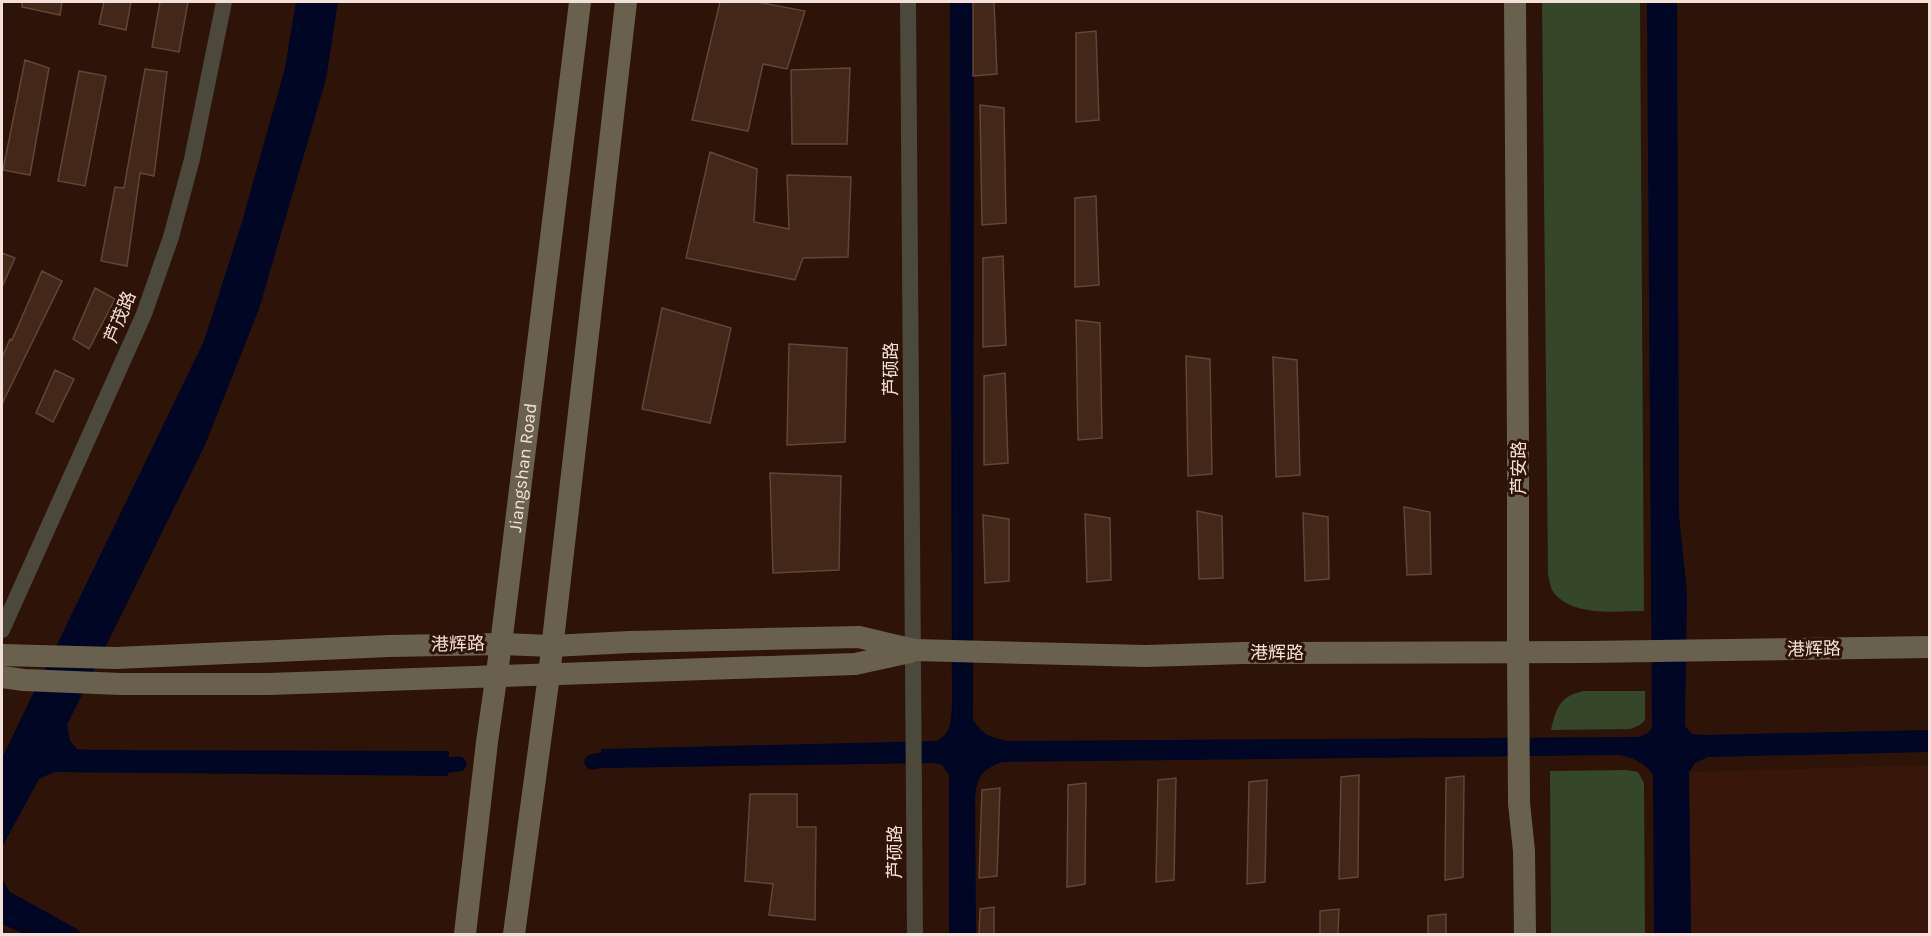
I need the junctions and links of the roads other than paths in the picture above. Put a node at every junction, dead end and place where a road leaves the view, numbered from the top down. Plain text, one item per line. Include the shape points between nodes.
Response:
1 (224, 2) edge
2 (580, 2) edge
3 (626, 2) edge
4 (908, 2) edge
5 (1515, 2) edge
6 (2, 630) edge
7 (501, 644) junction
8 (552, 646) junction
9 (1929, 647) edge
10 (914, 651) junction
11 (1518, 652) junction
12 (2, 655) edge
13 (549, 675) junction
14 (496, 677) junction
15 (13, 678) edge
16 (465, 934) edge
17 (514, 934) edge
18 (915, 934) edge
19 (1525, 934) edge

1 - 6 street, 芦茂路 via 192,159 148,303
2 - 7 main road, Jiangshan Road
3 - 8 main road
4 - 10 street, 芦硕路
5 - 11 main road, 芦安路
7 - 8 main road, 港辉路
7 - 12 main road, 港辉路 via 116,658
7 - 14 main road, Jiangshan Road
8 - 10 main road, 港辉路 via 859,637
8 - 13 main road
9 - 11 main road, 港辉路
10 - 11 main road, 港辉路 via 1145,656
10 - 13 main road, 港辉路 via 855,664
10 - 18 street, 芦硕路
11 - 19 main road, 芦安路
13 - 14 main road, 港辉路
13 - 17 main road
14 - 15 main road, 港辉路 via 268,684 121,684
14 - 16 main road, Jiangshan Road

